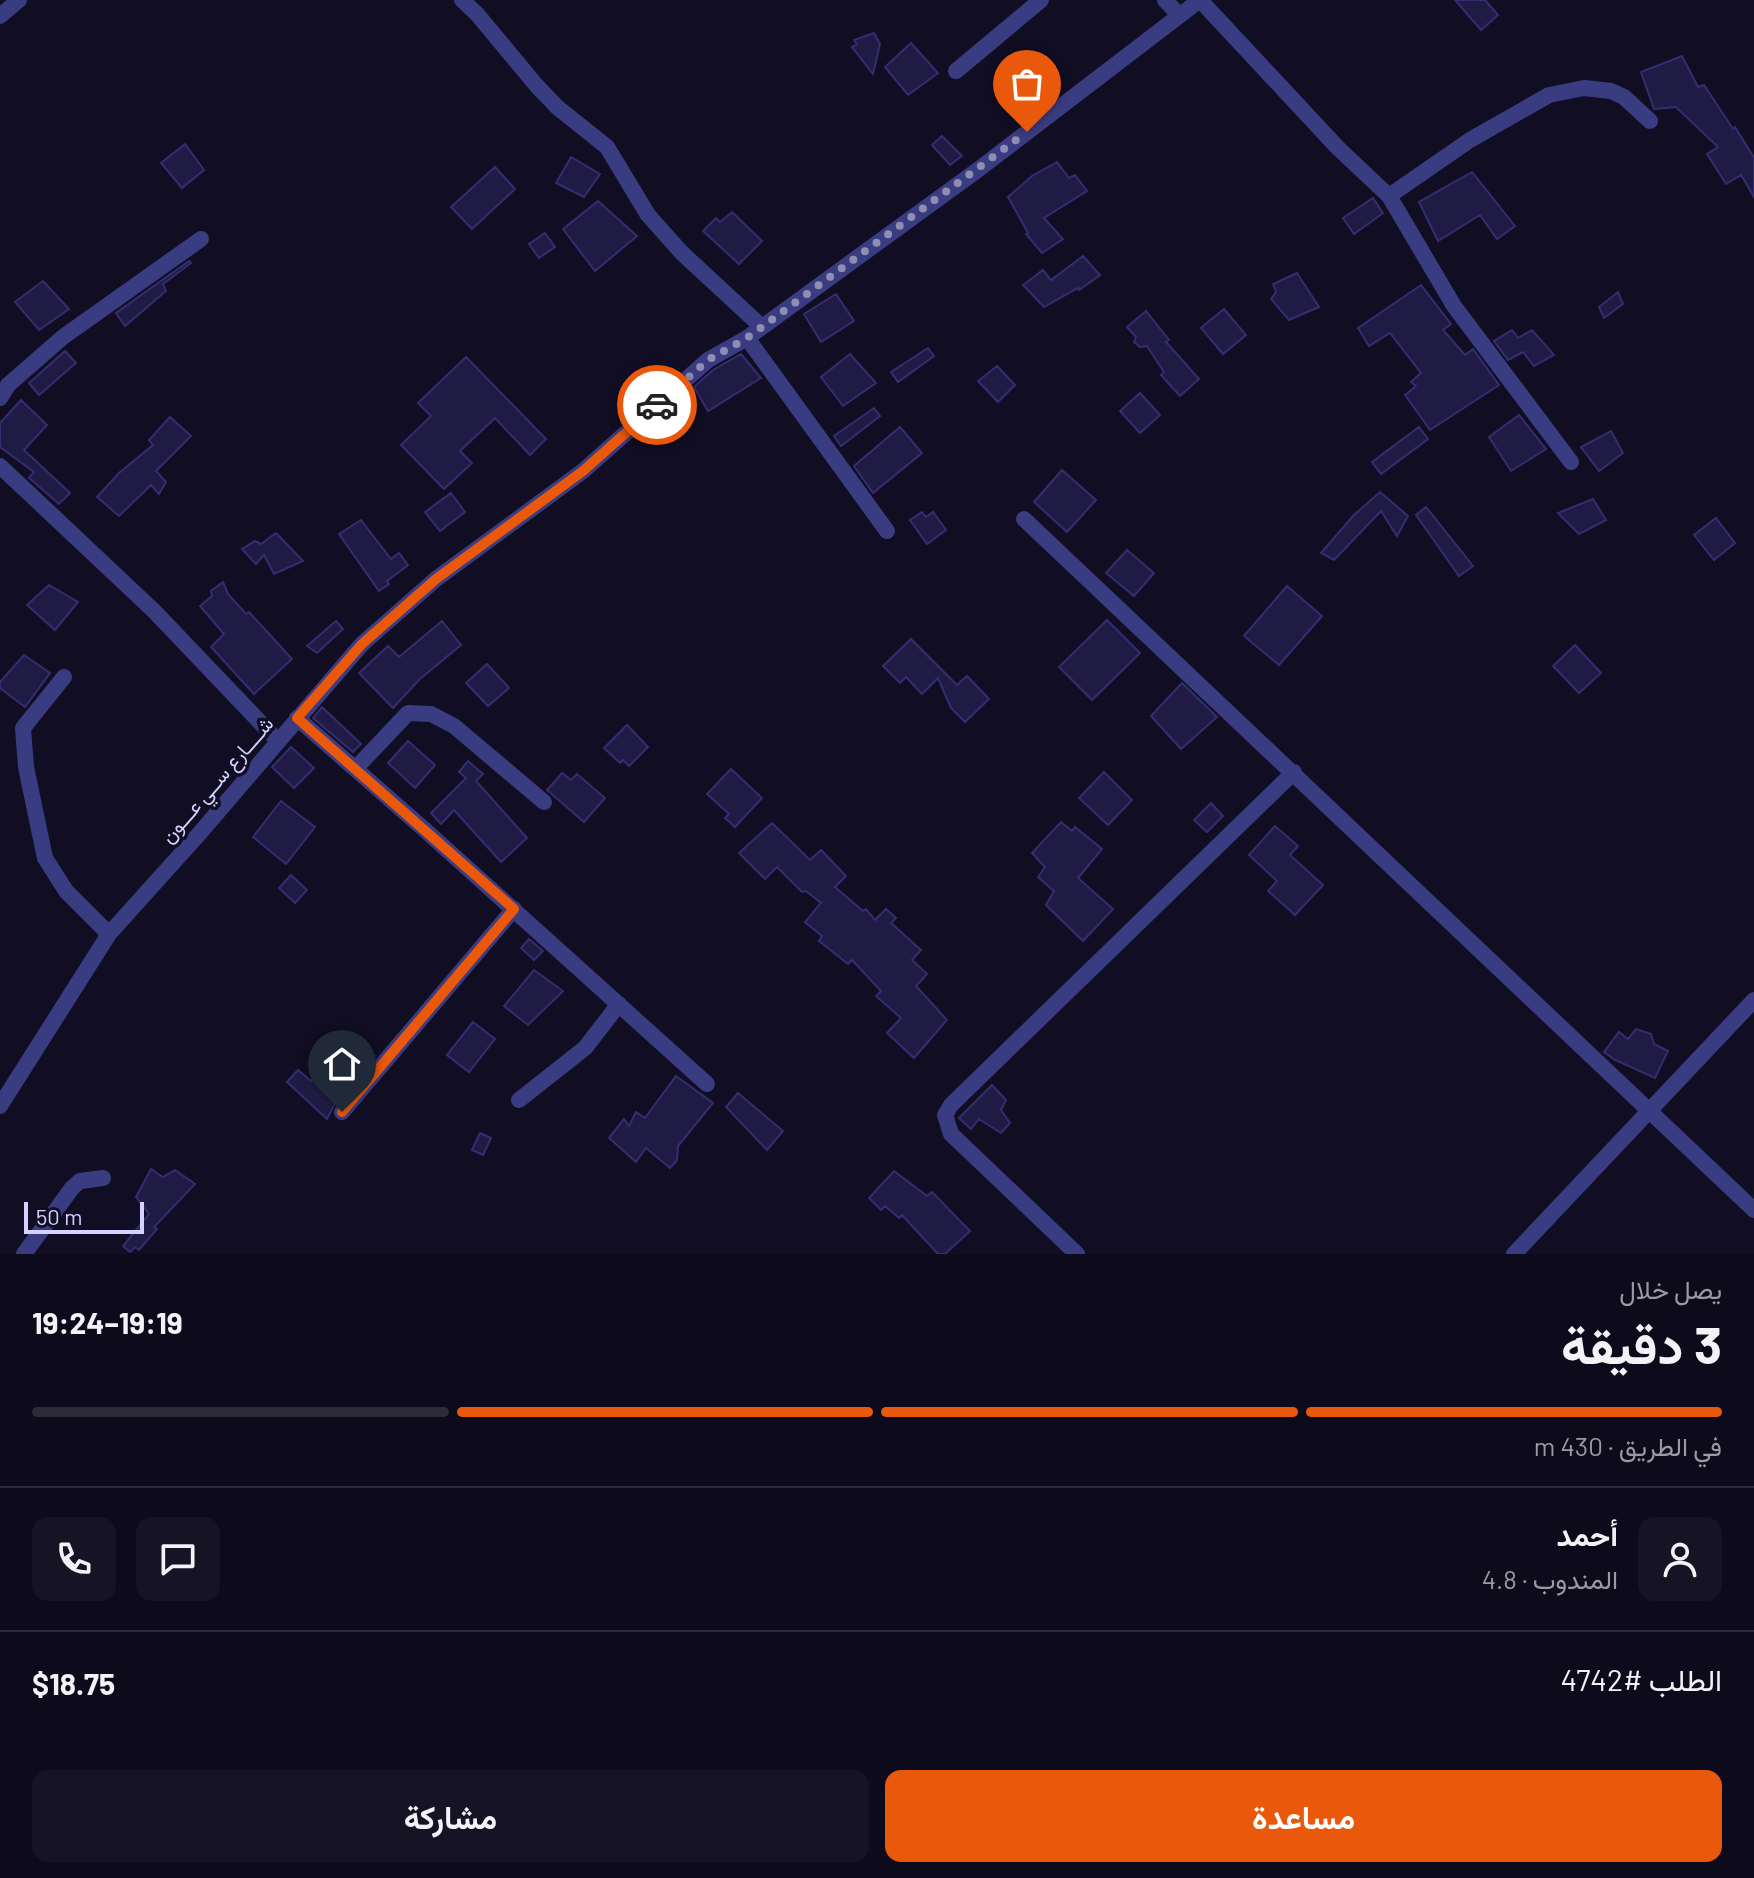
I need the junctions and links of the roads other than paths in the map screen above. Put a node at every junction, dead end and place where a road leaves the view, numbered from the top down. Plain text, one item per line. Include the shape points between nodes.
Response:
1 (19, 0) edge
2 (462, 0) edge
3 (1041, 0) edge
4 (1165, 0) edge
5 (1200, 0) edge
6 (1179, 15) junction
7 (0, 16) edge
8 (956, 71) dead end
9 (1650, 121) dead end
10 (1389, 196) junction
11 (201, 239) dead end
12 (761, 326) junction
13 (747, 338) junction
14 (0, 398) edge
15 (1571, 462) dead end
16 (0, 466) edge
17 (1024, 519) dead end
18 (887, 531) dead end
19 (64, 677) dead end
20 (297, 718) junction
21 (278, 741) junction
22 (355, 769) junction
23 (1294, 772) junction
24 (544, 802) dead end
25 (514, 909) junction
26 (109, 934) junction
27 (1754, 1000) edge
28 (619, 1004) junction
29 (707, 1084) dead end
30 (519, 1100) dead end
31 (0, 1106) edge
32 (1650, 1109) junction
33 (342, 1112) dead end
34 (103, 1178) dead end
35 (1754, 1210) edge
36 (24, 1254) edge
37 (1077, 1254) edge
38 (1514, 1254) edge

1 - 7 street
2 - 12 street via 546,96 607,147 648,215 682,253
3 - 8 street
4 - 6 street
5 - 6 street, شــــارع ســي عـــون
5 - 10 street
6 - 12 street, شــــارع ســي عـــون via 979,169
9 - 10 street via 1611,91 1584,88 1549,95 1470,140
10 - 15 street via 1454,306
11 - 14 street via 63,337
12 - 13 street, شــــارع ســي عـــون
13 - 18 street
13 - 20 street, شــــارع ســي عـــون via 708,360 583,471 436,579 362,644
16 - 21 street via 154,611
17 - 23 street
19 - 26 street via 23,728 26,767 45,858 66,891
20 - 21 street, شــــارع ســي عـــون
20 - 22 street
21 - 26 street, شــــارع ســي عـــون
22 - 24 street via 408,713 431,714 454,726
22 - 25 street
23 - 32 street
23 - 37 street via 945,1115 951,1134
25 - 28 street
25 - 33 street
26 - 31 street, شــــارع ســي عـــون
27 - 32 street
28 - 29 street
28 - 30 street via 585,1048
32 - 35 street
32 - 38 street
34 - 36 street via 80,1181 72,1188

